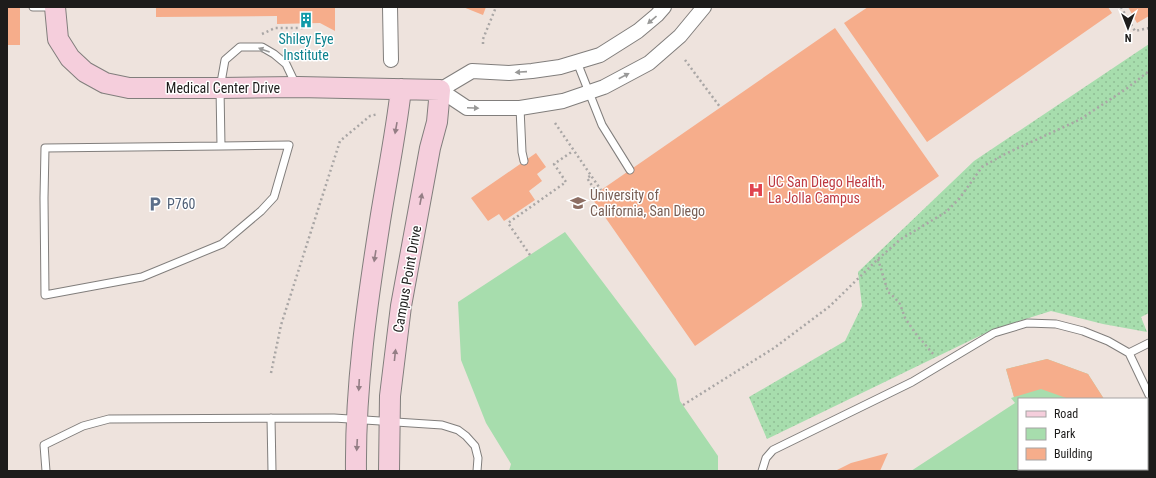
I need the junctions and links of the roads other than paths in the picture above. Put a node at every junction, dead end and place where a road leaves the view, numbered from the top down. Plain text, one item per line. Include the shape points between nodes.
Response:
1 (34, 7) edge
2 (54, 7) edge
3 (390, 7) edge
4 (664, 7) edge
5 (704, 7) edge
6 (391, 60) dead end
7 (578, 62) junction
8 (298, 87) junction
9 (220, 88) junction
10 (401, 89) junction
11 (440, 90) junction
12 (589, 93) junction
13 (520, 108) junction
14 (221, 146) junction
15 (524, 161) dead end
16 (630, 170) dead end
17 (1149, 343) edge
18 (1129, 353) junction
19 (1149, 395) edge
20 (272, 418) junction
21 (358, 419) junction
22 (390, 421) junction
23 (46, 471) edge
24 (272, 471) edge
25 (356, 471) edge
26 (389, 471) edge
27 (477, 471) edge
28 (762, 471) edge

1 - 2 lane
2 - 9 street, Medical Center Drive via 58,39 70,58 85,72 105,83 129,88
3 - 6 street
4 -> 7 street via 638,31 600,55
12 -> 5 street via 649,63 680,36
7 -> 11 street via 560,67 509,73 472,71
7 - 12 lane
8 - 9 street, Medical Center Drive
8 -> 9 lane via 286,64 274,54 262,47 240,47 225,60
8 - 10 street, Medical Center Drive
9 - 14 lane
10 - 11 street, Medical Center Drive
10 -> 21 street via 365,318
11 -> 13 street via 467,108
22 -> 11 street, Campus Point Drive via 390,396 401,306 437,122
12 - 13 street via 563,101
12 - 16 lane via 602,125
13 - 15 lane
14 - 14 lane via 45,148 45,295 142,277 222,244 261,211 274,197 289,145
17 - 18 lane
18 - 19 lane
18 - 28 lane via 1108,341 1056,324 1027,323 994,333 912,382 773,450 766,458
20 - 21 lane
20 - 23 lane via 109,419 83,426 44,445
20 - 24 lane
21 - 22 lane
21 -> 25 street
22 - 26 street, Campus Point Drive
22 - 27 lane via 442,425 458,430 474,446 478,458

